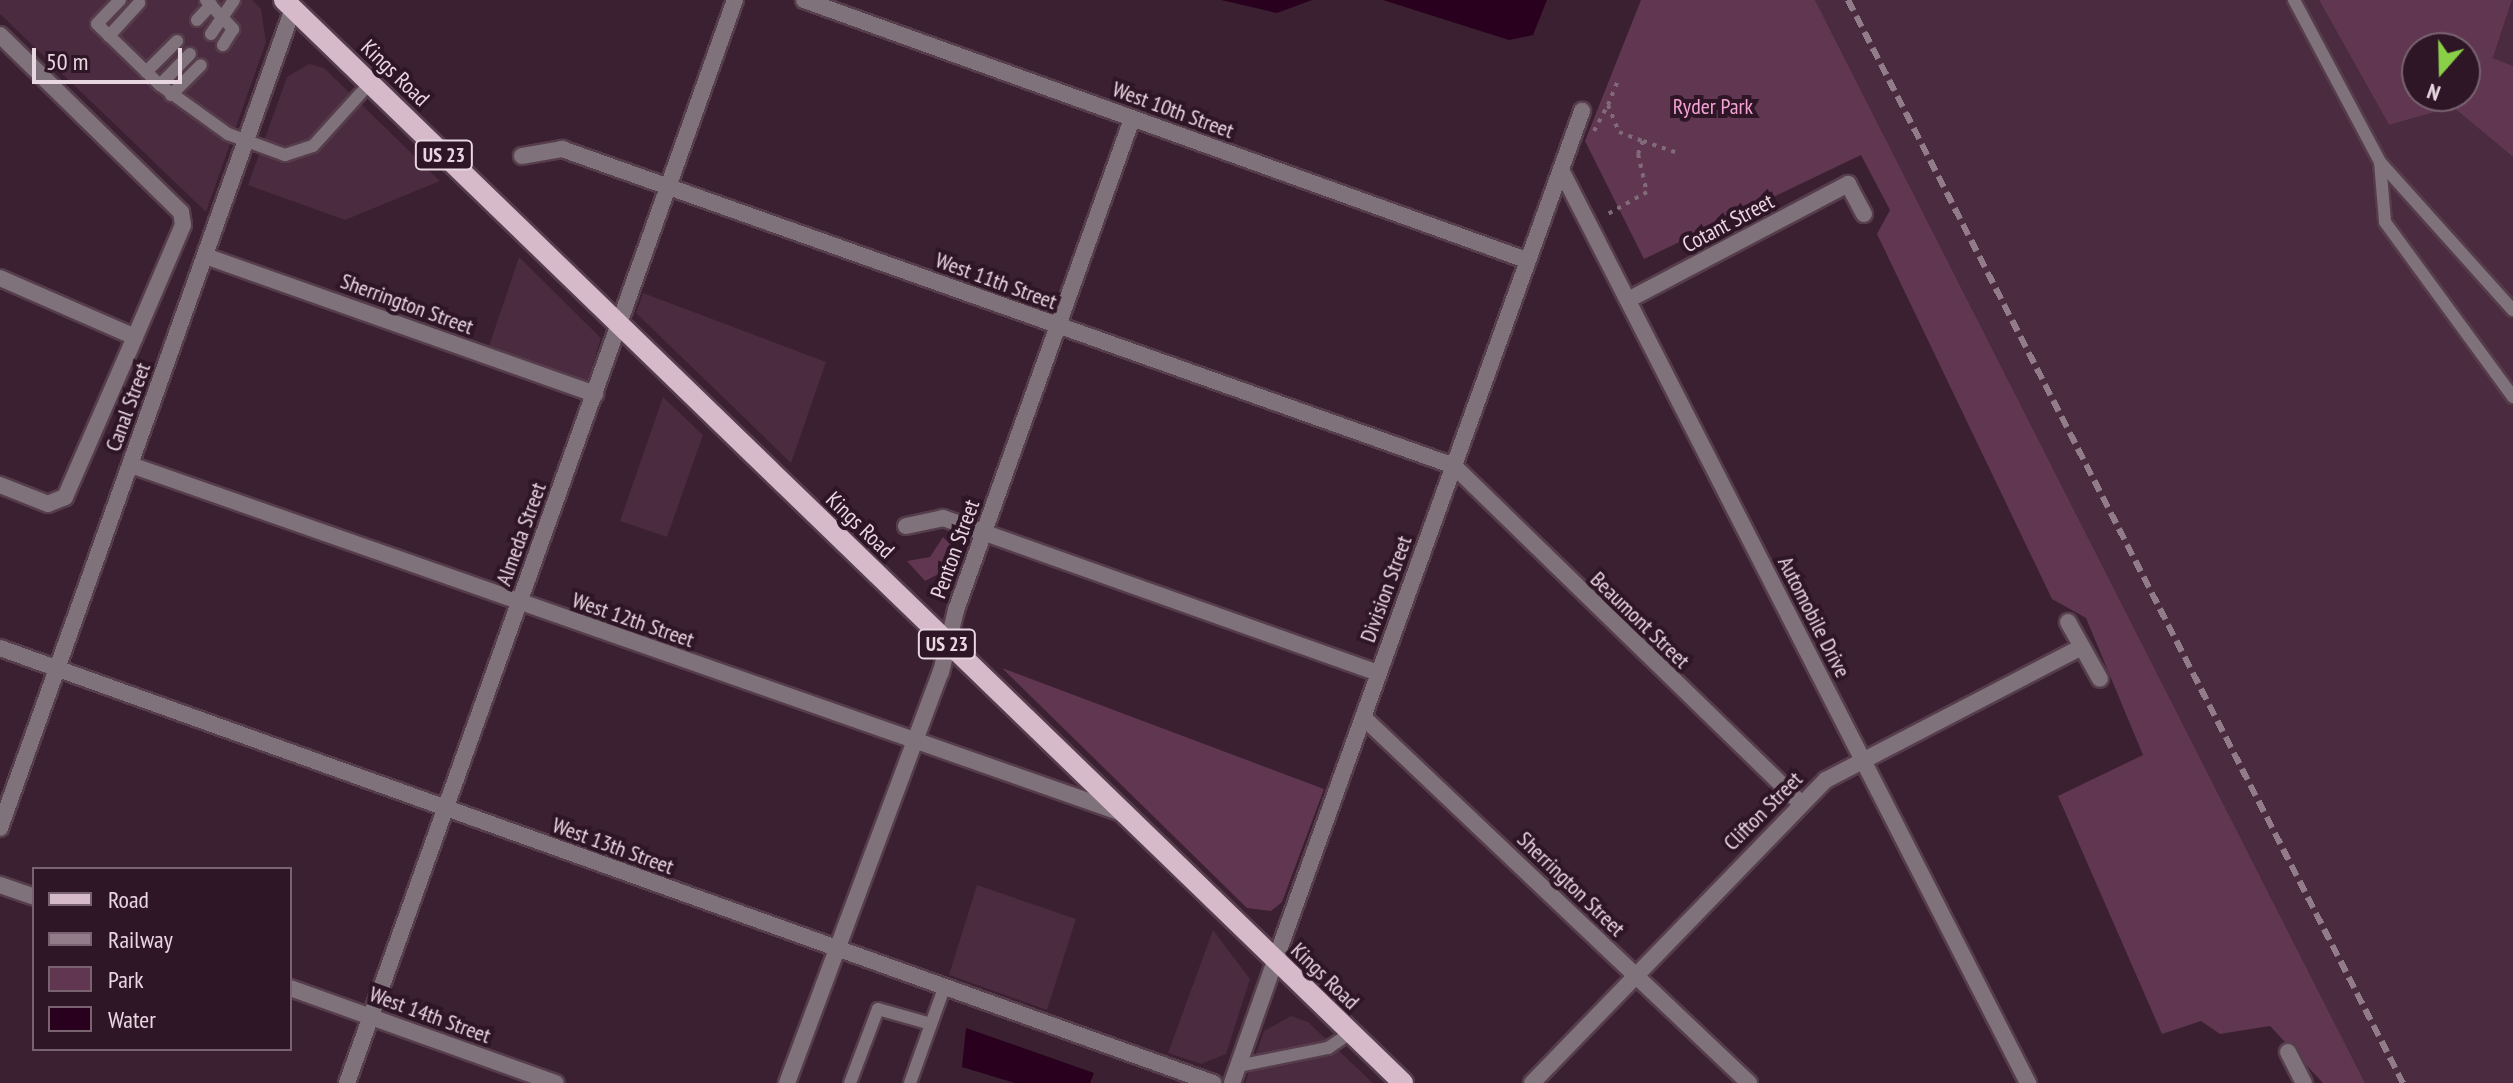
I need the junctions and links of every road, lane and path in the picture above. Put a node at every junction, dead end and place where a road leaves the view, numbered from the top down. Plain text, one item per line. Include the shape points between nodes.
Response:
1 (120, 0) edge
2 (234, 0) edge
3 (735, 0) edge
4 (804, 0) edge
5 (2294, 0) edge
6 (209, 2) edge
7 (139, 3) dead end
8 (291, 3) edge
9 (223, 19) junction
10 (197, 20) dead end
11 (211, 34) dead end
12 (0, 35) edge
13 (109, 36) junction
14 (177, 41) dead end
15 (223, 45) dead end
16 (190, 54) dead end
17 (201, 65) dead end
18 (146, 72) junction
19 (370, 83) junction
20 (1617, 83) dead end
21 (160, 85) junction
22 (171, 95) junction
23 (1608, 105) junction
24 (1582, 111) dead end
25 (1132, 119) junction
26 (246, 141) junction
27 (1643, 141) junction
28 (1570, 147) junction
29 (1675, 152) dead end
30 (522, 156) dead end
31 (2380, 162) junction
32 (1561, 170) junction
33 (668, 187) junction
34 (1864, 214) dead end
35 (1588, 223) junction
36 (205, 256) junction
37 (1526, 260) junction
38 (0, 278) edge
39 (1628, 300) junction
40 (2513, 310) edge
41 (621, 326) junction
42 (1057, 326) junction
43 (135, 337) junction
44 (595, 394) junction
45 (2513, 397) edge
46 (131, 465) junction
47 (1454, 466) junction
48 (0, 485) edge
49 (906, 526) dead end
50 (984, 533) junction
51 (519, 603) junction
52 (2068, 622) dead end
53 (947, 644) junction
54 (2082, 647) junction
55 (0, 648) edge
56 (56, 668) junction
57 (1378, 673) junction
58 (2100, 679) dead end
59 (1363, 717) junction
60 (909, 741) junction
61 (1861, 758) junction
62 (1800, 803) junction
63 (445, 809) junction
64 (1122, 813) junction
65 (0, 828) edge
66 (0, 885) edge
67 (32, 896) edge
68 (834, 949) junction
69 (1275, 961) junction
70 (1635, 976) junction
71 (944, 988) junction
72 (292, 989) edge
73 (371, 1017) junction
74 (931, 1024) junction
75 (1350, 1033) junction
76 (2288, 1052) dead end
77 (1238, 1066) junction
78 (347, 1083) edge
79 (555, 1083) edge
80 (787, 1083) edge
81 (850, 1083) edge
82 (910, 1083) edge
83 (1213, 1083) edge
84 (1232, 1083) edge
85 (1403, 1083) edge
86 (1532, 1083) edge
87 (1749, 1083) edge
88 (2028, 1083) edge
89 (2304, 1083) edge

1 - 13 lane via 97,24
2 - 9 lane
3 - 33 street, Almeda Street
4 - 25 street, West 10th Street
5 - 31 lane
6 - 9 lane
6 - 10 lane
7 - 13 lane
8 - 19 main road, Kings Road / US 23
8 - 26 street, Canal Street
9 - 11 lane
9 - 15 lane via 233,29
12 - 43 street via 181,212 149,316
13 - 18 lane
14 - 18 lane
16 - 21 lane
17 - 22 lane
18 - 21 lane
19 - 26 lane via 313,146 285,155
19 - 41 main road, Kings Road / US 23
20 - 23 path
21 - 22 lane
22 - 26 lane
23 - 27 path via 1619,132
23 - 28 path via 1585,151
24 - 28 street, Division Street
25 - 37 street, West 10th Street
25 - 42 street, Penton Street
26 - 36 street, Canal Street
27 - 29 path
27 - 35 path via 1638,154 1648,194
28 - 32 street, Division Street
30 - 33 street, West 11th Street via 562,149
31 - 40 lane
31 - 45 lane via 2385,222
32 - 35 street, Automobile Drive
32 - 37 street, Division Street
33 - 41 street, Almeda Street
33 - 42 street, West 11th Street
34 - 39 street, Cotant Street via 1848,184
35 - 39 street, Automobile Drive
36 - 44 street, Sherrington Street
36 - 46 street, Canal Street
37 - 47 street, Division Street
38 - 43 street
39 - 61 street, Automobile Drive
41 - 44 street, Almeda Street
41 - 53 main road, Kings Road / US 23
42 - 47 street, West 11th Street
42 - 50 street, Penton Street
43 - 48 street via 65,497 48,504
44 - 51 street, Almeda Street
46 - 51 street, West 12th Street
46 - 56 street, Canal Street
47 - 57 street, Division Street
47 - 62 street, Beaumont Street
49 - 50 street via 943,518
50 - 53 street, Penton Street
50 - 57 street
51 - 60 street, West 12th Street
51 - 63 street, Almeda Street
52 - 54 street
53 - 60 street, Penton Street
53 - 64 main road, Kings Road / US 23
54 - 58 street
54 - 61 street, Clifton Street
55 - 56 street, West 13th Street
56 - 63 street, West 13th Street
56 - 65 street, Canal Street
57 - 59 street, Division Street
59 - 69 street, Division Street
59 - 70 street, Sherrington Street
60 - 64 street, West 12th Street
60 - 68 street, Penton Street
61 - 62 street, Clifton Street
61 - 88 street, Automobile Drive
62 - 70 street, Clifton Street
63 - 68 street, West 13th Street
63 - 73 street, Almeda Street
64 - 69 main road, Kings Road / US 23
66 - 67 street
68 - 71 street, West 13th Street
68 - 80 street, Penton Street
69 - 75 main road, Kings Road / US 23
69 - 77 street, Division Street
70 - 86 street, Clifton Street
70 - 87 street, Sherrington Street
71 - 74 lane
71 - 83 street, West 13th Street
72 - 73 street, West 14th Street
73 - 78 street, Almeda Street
73 - 79 street, West 14th Street
74 - 81 lane via 878,1009
74 - 82 lane
75 - 77 lane via 1328,1048
75 - 85 main road, Kings Road / US 23
76 - 89 street
77 - 84 street, Division Street

